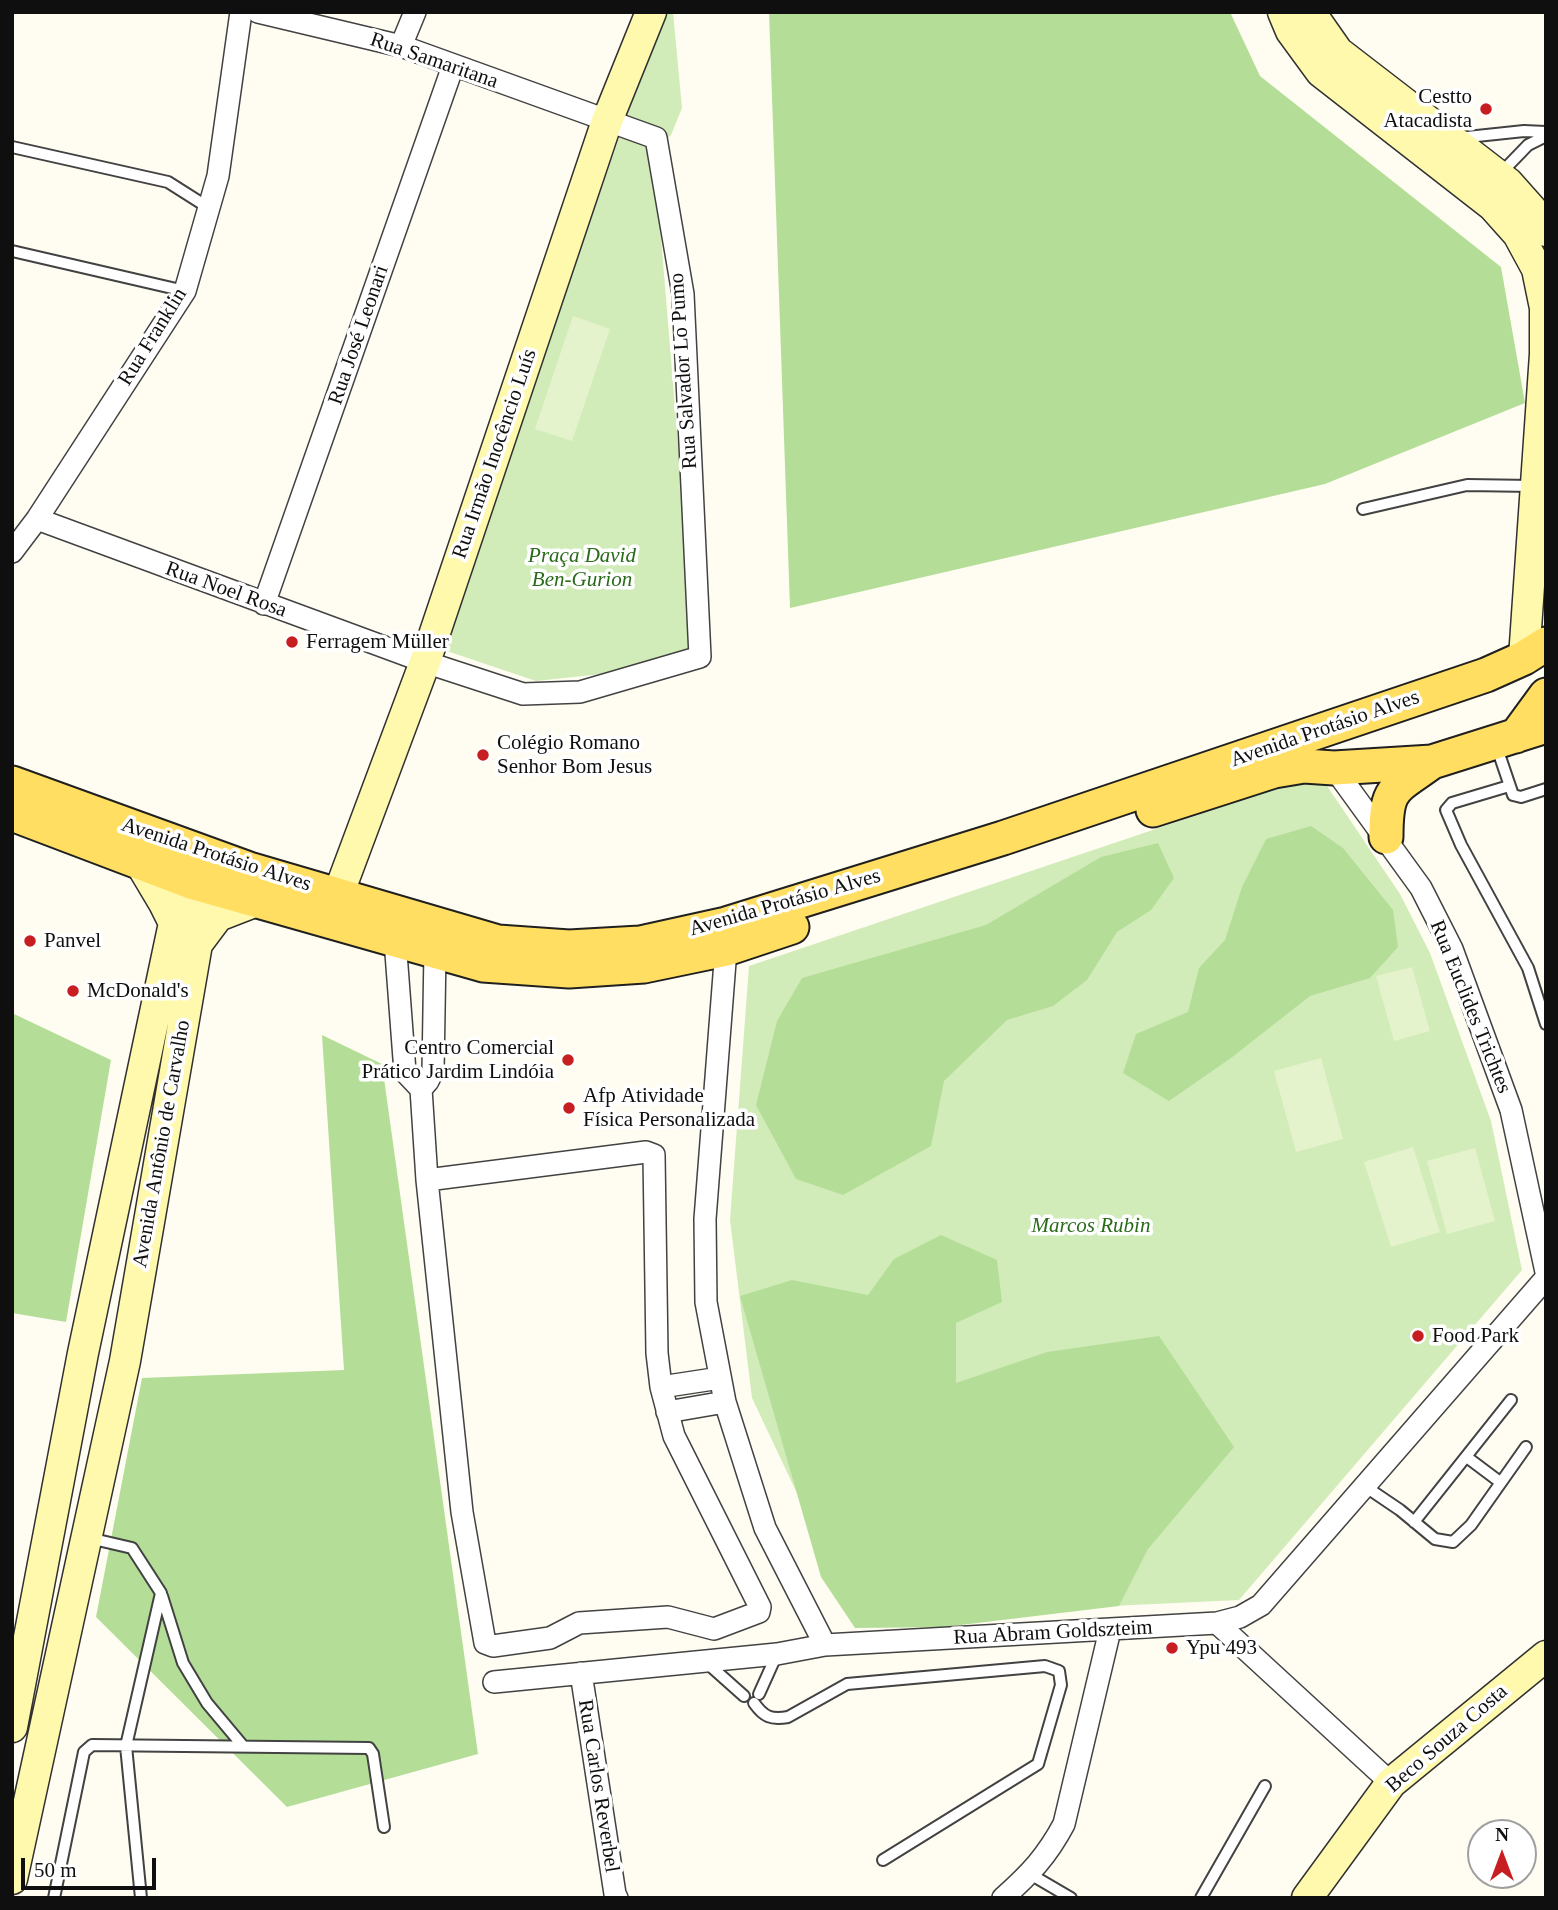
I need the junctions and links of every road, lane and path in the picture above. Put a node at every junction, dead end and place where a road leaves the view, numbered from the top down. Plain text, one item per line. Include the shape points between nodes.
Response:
1 (241, 12) edge
2 (258, 12) edge
3 (415, 12) edge
4 (650, 12) edge
5 (1283, 12) edge
6 (1310, 12) edge
7 (401, 46) junction
8 (453, 66) junction
9 (607, 121) junction
10 (1546, 134) edge
11 (1451, 139) junction
12 (12, 147) edge
13 (1498, 176) junction
14 (209, 208) junction
15 (1546, 231) edge
16 (12, 251) edge
17 (185, 291) junction
18 (1540, 486) edge
19 (1363, 509) dead end
20 (37, 519) junction
21 (12, 552) edge
22 (264, 604) junction
23 (1535, 651) edge
24 (699, 657) joint
25 (425, 662) junction
26 (1546, 695) edge
27 (1305, 735) junction
28 (1519, 735) edge
29 (1432, 762) junction
30 (1334, 768) junction
31 (12, 783) edge
32 (1509, 786) junction
33 (1546, 789) edge
34 (12, 814) edge
35 (1386, 837) junction
36 (188, 848) junction
37 (139, 862) junction
38 (249, 869) junction
39 (194, 883) junction
40 (338, 895) junction
41 (254, 902) junction
42 (174, 923) junction
43 (395, 940) junction
44 (197, 944) junction
45 (726, 949) junction
46 (435, 951) junction
47 (399, 996) junction
48 (434, 997) junction
49 (1546, 1024) edge
50 (421, 1089) junction
51 (427, 1180) junction
52 (1546, 1272) edge
53 (1546, 1279) edge
54 (83, 1353) junction
55 (125, 1361) junction
56 (720, 1378) junction
57 (77, 1385) junction
58 (661, 1387) junction
59 (118, 1393) junction
60 (1511, 1400) dead end
61 (725, 1402) junction
62 (667, 1412) junction
63 (1526, 1447) dead end
64 (1468, 1458) junction
65 (1500, 1482) junction
66 (1366, 1487) junction
67 (1414, 1522) junction
68 (87, 1538) junction
69 (161, 1593) junction
70 (1217, 1623) junction
71 (1110, 1630) junction
72 (825, 1645) junction
73 (777, 1654) junction
74 (1546, 1656) edge
75 (705, 1661) junction
76 (580, 1673) junction
77 (494, 1682) dead end
78 (744, 1696) dead end
79 (12, 1727) edge
80 (125, 1746) junction
81 (243, 1746) junction
82 (1391, 1783) junction
83 (1265, 1786) dead end
84 (384, 1827) dead end
85 (883, 1860) dead end
86 (1030, 1874) junction
87 (12, 1879) edge
88 (54, 1898) edge
89 (141, 1898) edge
90 (617, 1898) edge
91 (1003, 1898) edge
92 (1072, 1898) edge
93 (1201, 1898) edge
94 (1307, 1898) edge

1 - 14 street, Rua Franklin via 218,176
2 - 7 street, Rua Samaritana
3 - 7 street
4 - 9 street, Rua Irmão Inocêncio Luís
5 - 18 street via 1321,72 1493,206 1518,234 1537,269 1545,308
6 - 11 street via 1338,52
7 - 8 street, Rua Samaritana
8 - 9 street, Rua Samaritana
8 - 22 street, Rua José Leonari
9 - 24 street, Rua Salvador Lo Pumo via 656,138 683,294
9 - 25 street, Rua Irmão Inocêncio Luís
10 - 11 lane via 1524,131
10 - 13 lane via 1528,145
11 - 13 street
12 - 14 lane via 168,181
13 - 15 street
14 - 17 street, Rua Franklin
16 - 17 lane
17 - 20 street, Rua Franklin
18 - 19 lane via 1467,485
18 - 23 street
20 - 21 street, Rua Franklin
20 - 22 street, Rua Noel Rosa
22 - 25 street, Rua Noel Rosa
23 - 27 main road, Avenida Protásio Alves via 1486,675
24 - 25 street, Rua Noel Rosa via 580,692 523,694
25 - 40 street, Rua Irmão Inocêncio Luís
26 - 28 main road
27 - 30 main road
27 - 40 main road, Avenida Protásio Alves via 1003,838 726,924 640,943 569,947 498,942
28 - 29 main road, Avenida Protásio Alves
28 - 32 lane
29 - 30 main road, Avenida Protásio Alves
29 - 35 main road via 1392,792 1386,809
30 - 35 street, Rua Euclides Trichtes
30 - 45 main road, Avenida Protásio Alves via 1274,771
31 - 36 main road, Avenida Protásio Alves
32 - 33 lane via 1517,797
32 - 49 lane via 1452,803 1446,810 1528,968
34 - 37 main road, Avenida Protásio Alves
35 - 52 street, Rua Euclides Trichtes via 1452,949 1511,1110
36 - 38 main road, Avenida Protásio Alves
36 - 39 main road
37 - 39 main road, Avenida Protásio Alves
37 - 42 street
38 - 39 main road
38 - 40 main road, Avenida Protásio Alves
39 - 41 main road, Avenida Protásio Alves
39 - 42 street, Avenida Antônio de Carvalho
39 - 44 street, Avenida Antônio de Carvalho
41 - 43 main road, Avenida Protásio Alves
41 - 44 street via 218,916
42 - 54 street, Avenida Antônio de Carvalho
43 - 46 main road, Avenida Protásio Alves
43 - 47 street
44 - 55 street, Avenida Antônio de Carvalho
45 - 46 main road, Avenida Protásio Alves via 644,966 569,971 483,965
45 - 56 street via 705,1219 706,1302
46 - 48 street
47 - 48 street
47 - 50 street via 405,1072
48 - 50 street via 433,1071
50 - 51 street
51 - 58 street via 646,1152 654,1155
51 - 62 street via 462,1512 485,1643 493,1646 547,1639 575,1624 668,1617 714,1629 761,1611 674,1436
53 - 66 street, Rua Abram Goldszteim
54 - 55 street
54 - 57 street, Avenida Antônio de Carvalho
55 - 59 street, Avenida Antônio de Carvalho
56 - 58 street
56 - 61 street
57 - 59 street
57 - 79 street, Avenida Antônio de Carvalho
58 - 62 street
59 - 68 street, Avenida Antônio de Carvalho
60 - 64 lane
61 - 62 street
61 - 72 street via 765,1528
63 - 65 lane
64 - 65 lane
64 - 67 lane
65 - 67 lane via 1471,1525 1453,1542 1435,1539
66 - 67 lane
66 - 70 street, Rua Abram Goldszteim via 1261,1605
68 - 69 lane via 132,1548
68 - 87 street, Avenida Antônio de Carvalho
69 - 80 lane
69 - 81 lane via 183,1663 207,1703
70 - 71 street, Rua Abram Goldszteim
70 - 82 street
71 - 72 street, Rua Abram Goldszteim
71 - 86 street via 1064,1824 1050,1851
72 - 73 street, Rua Abram Goldszteim
73 - 75 street, Rua Abram Goldszteim
73 - 85 lane via 757,1699 762,1715 777,1719 847,1684 1045,1665 1059,1671 1061,1685 1038,1763
74 - 82 street, Beco Souza Costa
75 - 76 street, Rua Abram Goldszteim
75 - 78 lane
76 - 77 street, Rua Abram Goldszteim
76 - 90 street, Rua Carlos Reverbel
80 - 81 lane
80 - 88 lane via 92,1745 84,1752
80 - 89 lane
81 - 84 lane via 369,1748
82 - 94 street, Beco Souza Costa
83 - 93 lane
86 - 91 street
86 - 92 lane

